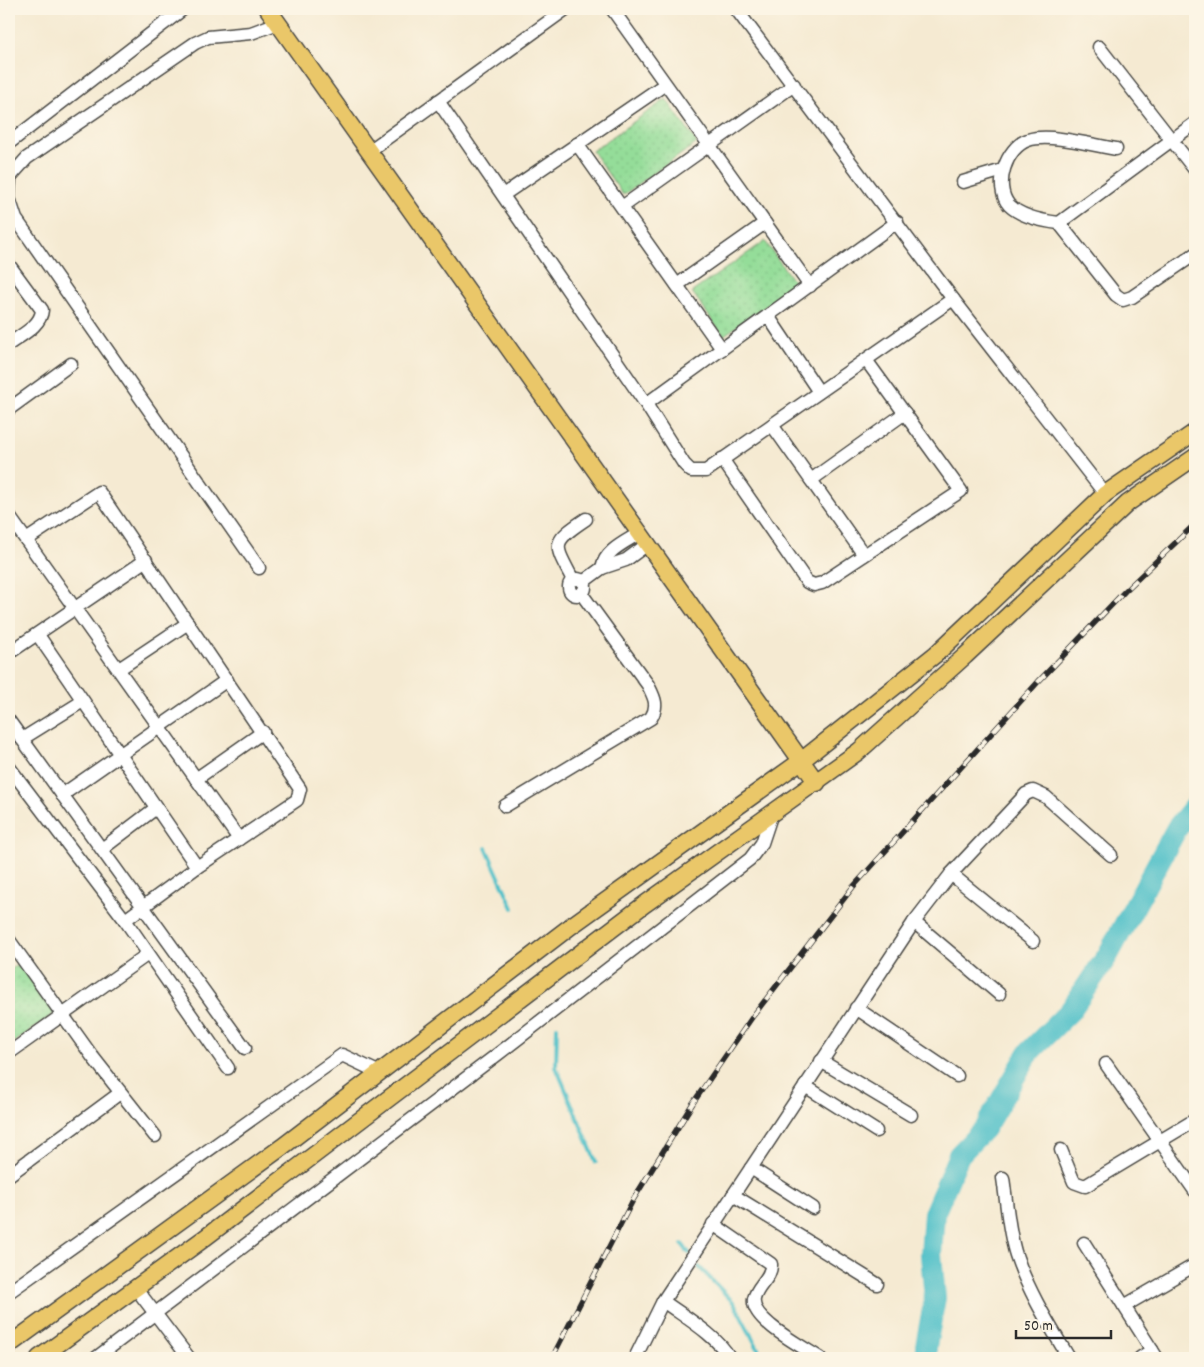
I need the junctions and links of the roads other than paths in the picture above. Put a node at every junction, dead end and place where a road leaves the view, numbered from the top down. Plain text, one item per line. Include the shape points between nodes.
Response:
1 (183, 9) edge
2 (268, 9) edge
3 (566, 9) edge
4 (612, 9) edge
5 (736, 9) edge
6 (278, 22) junction
7 (1099, 47) dead end
8 (664, 85) junction
9 (794, 85) junction
10 (438, 101) junction
11 (1195, 123) edge
12 (1171, 140) junction
13 (9, 144) edge
14 (577, 144) junction
15 (708, 146) junction
16 (1116, 148) dead end
17 (368, 151) junction
18 (1003, 170) junction
19 (1195, 170) edge
20 (963, 182) dead end
21 (503, 195) junction
22 (622, 207) junction
23 (897, 222) junction
24 (765, 223) junction
25 (1059, 223) junction
26 (1195, 254) edge
27 (9, 264) edge
28 (677, 285) junction
29 (810, 286) junction
30 (954, 299) junction
31 (768, 316) junction
32 (9, 344) edge
33 (722, 349) junction
34 (866, 360) junction
35 (71, 364) dead end
36 (819, 392) junction
37 (646, 404) junction
38 (9, 409) edge
39 (905, 413) junction
40 (772, 425) junction
41 (1195, 432) edge
42 (1195, 457) edge
43 (722, 460) junction
44 (811, 480) junction
45 (1105, 494) junction
46 (9, 516) edge
47 (586, 519) dead end
48 (645, 538) junction
49 (26, 540) junction
50 (864, 555) junction
51 (146, 560) junction
52 (259, 568) dead end
53 (579, 585) junction
54 (74, 607) junction
55 (188, 623) junction
56 (38, 635) junction
57 (9, 653) edge
58 (118, 669) junction
59 (227, 680) junction
60 (83, 701) junction
61 (9, 721) edge
62 (160, 728) junction
63 (263, 732) junction
64 (22, 739) junction
65 (121, 756) junction
66 (801, 761) junction
67 (9, 767) edge
68 (196, 779) junction
69 (817, 783) junction
70 (62, 795) junction
71 (505, 806) dead end
72 (156, 808) junction
73 (771, 816) junction
74 (238, 838) junction
75 (102, 849) junction
76 (1111, 855) dead end
77 (197, 867) junction
78 (951, 874) junction
79 (144, 906) junction
80 (125, 920) junction
81 (914, 922) junction
82 (1033, 941) dead end
83 (11, 948) edge
84 (148, 954) junction
85 (999, 994) dead end
86 (856, 1008) junction
87 (63, 1013) junction
88 (245, 1048) dead end
89 (9, 1053) edge
90 (821, 1061) junction
91 (1106, 1064) dead end
92 (228, 1068) dead end
93 (380, 1073) junction
94 (957, 1076) dead end
95 (805, 1086) junction
96 (120, 1093) junction
97 (911, 1115) dead end
98 (1195, 1120) edge
99 (876, 1131) dead end
100 (155, 1136) dead end
101 (1161, 1142) junction
102 (1061, 1150) dead end
103 (751, 1168) junction
104 (9, 1175) edge
105 (1003, 1178) dead end
106 (1195, 1191) edge
107 (733, 1195) junction
108 (813, 1208) dead end
109 (713, 1224) junction
110 (1084, 1243) dead end
111 (1195, 1265) edge
112 (877, 1284) dead end
113 (135, 1287) junction
114 (9, 1292) edge
115 (663, 1301) junction
116 (1124, 1306) junction
117 (155, 1313) junction
118 (9, 1345) edge
119 (1154, 1354) edge
120 (39, 1358) edge
121 (96, 1358) edge
122 (189, 1358) edge
123 (635, 1358) edge
124 (730, 1358) edge
125 (820, 1358) edge
126 (1069, 1358) edge
127 (1140, 1358) edge

1 - 13 street
2 - 6 main road
3 - 10 street
4 - 8 street
5 - 9 street
6 - 17 main road
6 - 52 street via 241,35 208,37 188,48 27,158 10,176 9,198 16,219
7 - 12 street
8 - 14 street
8 - 15 street
9 - 15 street
9 - 23 street
10 - 17 street
10 - 21 street
11 - 12 street
12 - 19 street
12 - 25 street
14 - 21 street
14 - 22 street
15 - 22 street
15 - 24 street
16 - 18 street via 1041,137 1026,140 1013,151
17 - 48 main road
18 - 20 street
18 - 25 street via 1003,193 1009,205 1041,221
21 - 37 street
22 - 28 street
23 - 29 street
23 - 30 street
24 - 28 street
24 - 29 street
25 - 26 street via 1123,300
27 - 32 street via 42,310 37,322
28 - 33 street
29 - 31 street
30 - 34 street
30 - 45 street
31 - 33 street
31 - 36 street
33 - 37 street
34 - 36 street
34 - 39 street
35 - 38 street
36 - 40 street
37 - 43 street via 691,471 706,472
39 - 44 street
39 - 50 street via 961,491
40 - 43 street
40 - 44 street
41 - 45 main road
42 - 69 main road via 1128,503 951,669 859,751
43 - 50 street via 807,582 822,584
44 - 50 street
45 - 66 main road via 936,654
46 - 49 street
47 - 53 street via 566,532 558,547
48 - 53 street via 626,560 602,568
48 - 66 main road
49 - 51 street via 99,492
49 - 54 street
51 - 54 street
51 - 55 street
53 - 71 street via 648,684 656,710 651,718
54 - 56 street
54 - 58 street
55 - 58 street
55 - 59 street
56 - 57 street
56 - 60 street
58 - 62 street
59 - 62 street
59 - 63 street
60 - 64 street
60 - 65 street
61 - 64 street
62 - 65 street
62 - 68 street
63 - 68 street
63 - 74 street via 298,783 300,794 297,800
64 - 70 street
65 - 70 street
65 - 72 street
66 - 69 main road
66 - 93 main road via 570,926
67 - 80 street
68 - 74 street
69 - 73 main road
70 - 75 street
72 - 75 street
72 - 77 street
73 - 113 main road via 645,904 202,1240
73 - 117 street via 762,843 750,859
74 - 77 street
75 - 79 street
76 - 78 street via 1046,797 1033,791 1026,794
77 - 79 street
78 - 81 street
78 - 82 street
79 - 80 street
79 - 88 street
80 - 84 street
81 - 85 street
81 - 86 street
83 - 87 street
84 - 87 street
84 - 92 street
86 - 90 street
86 - 94 street
87 - 89 street
87 - 96 street
90 - 95 street
90 - 97 street
91 - 101 street
93 - 114 street via 342,1054
93 - 118 main road
95 - 99 street
95 - 103 street
96 - 100 street
96 - 104 street
98 - 101 street
101 - 102 street via 1085,1186 1074,1182
101 - 106 street
103 - 107 street
103 - 108 street
105 - 126 street via 1016,1255
107 - 109 street
107 - 112 street
109 - 115 street
109 - 125 street via 771,1264 772,1271 754,1299 755,1306 772,1326
110 - 116 street
111 - 116 street
113 - 117 street
113 - 120 main road
115 - 123 street
115 - 124 street via 711,1337
116 - 119 street
117 - 121 street
117 - 122 street
119 - 127 street

